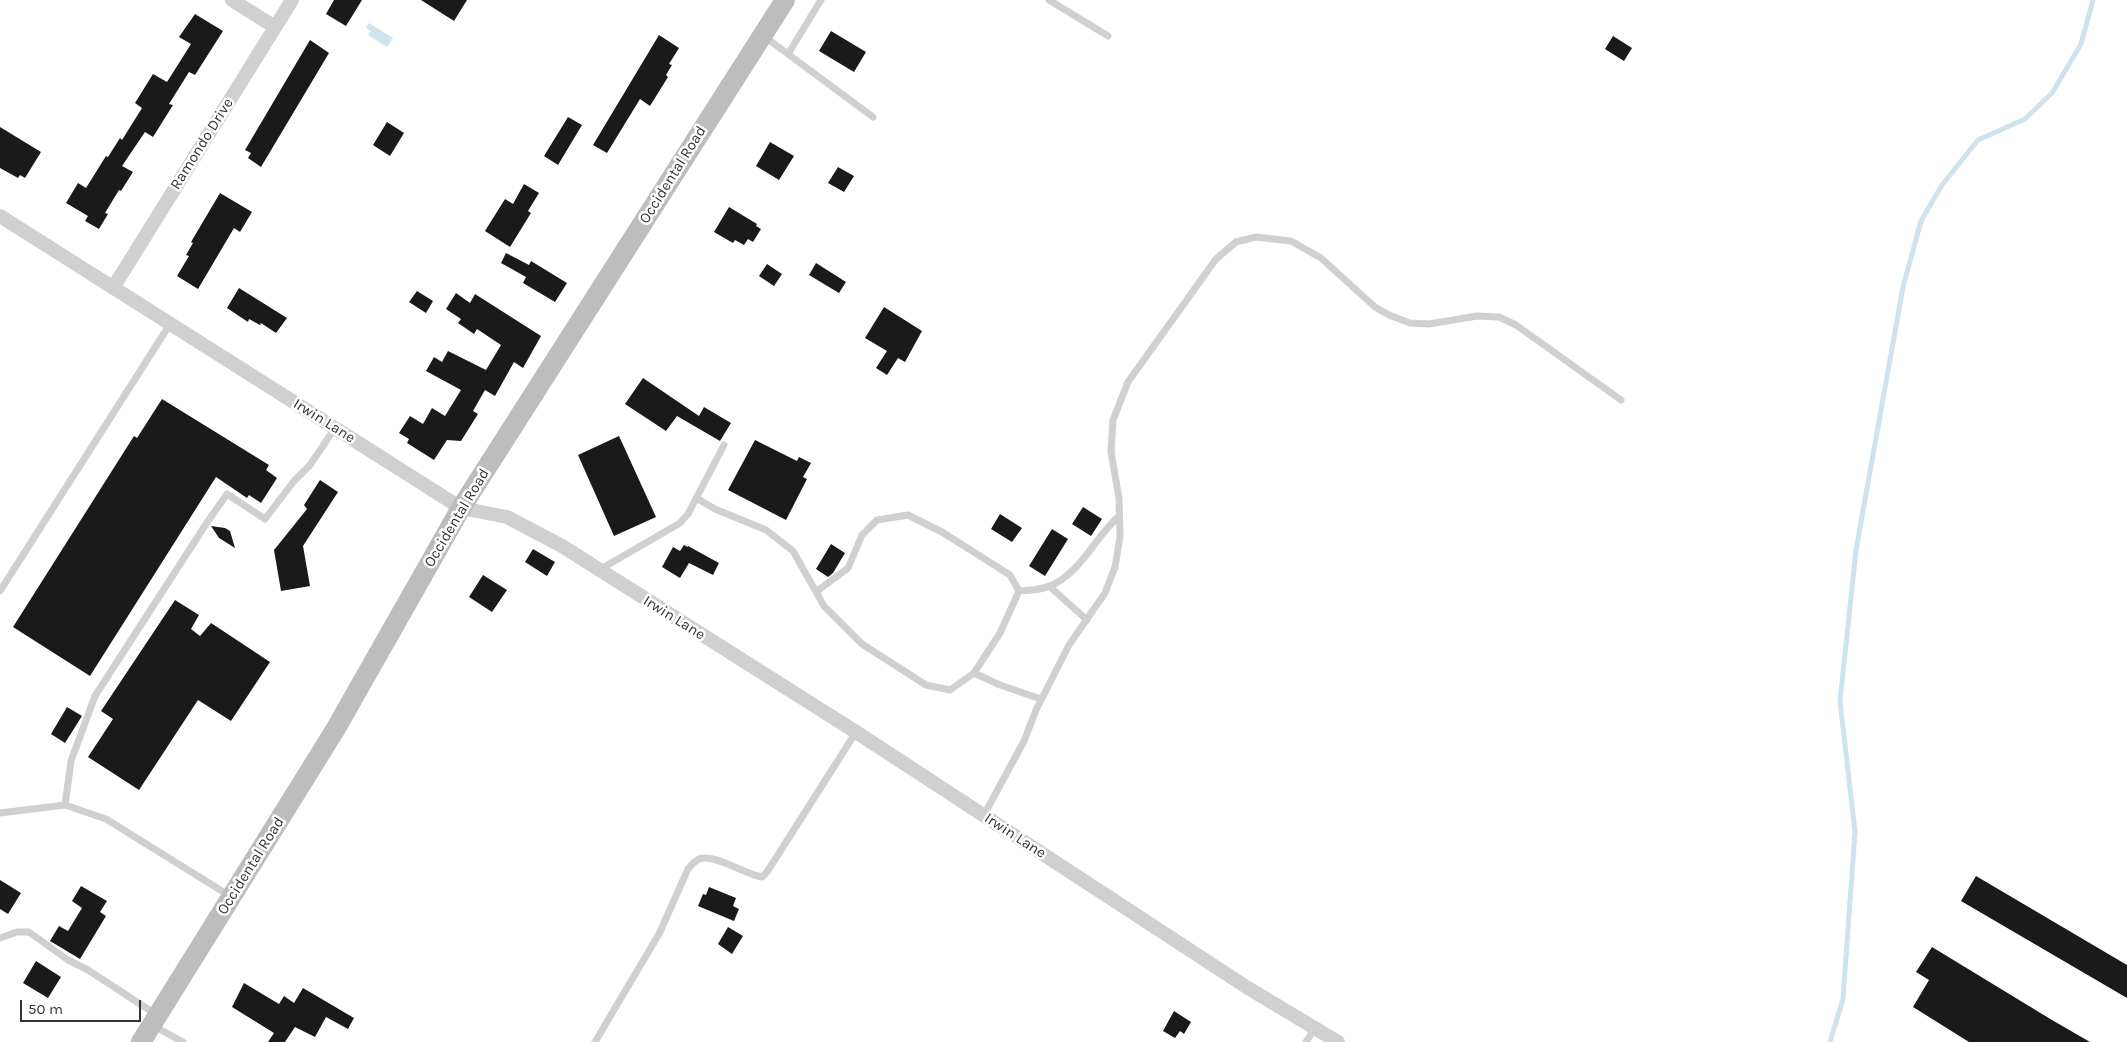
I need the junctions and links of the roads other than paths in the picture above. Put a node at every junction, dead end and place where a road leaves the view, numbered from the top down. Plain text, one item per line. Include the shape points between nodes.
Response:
1 (232, 0) edge
2 (292, 0) edge
3 (785, 0) edge
4 (821, 0) edge
5 (1049, 0) edge
6 (275, 27) junction
7 (762, 36) junction
8 (1108, 36) dead end
9 (788, 54) junction
10 (873, 117) dead end
11 (0, 216) edge
12 (113, 288) junction
13 (170, 324) junction
14 (1621, 400) dead end
15 (335, 428) junction
16 (724, 445) dead end
17 (696, 498) junction
18 (461, 508) junction
19 (1119, 516) junction
20 (599, 570) junction
21 (1049, 586) junction
22 (0, 591) edge
23 (1019, 591) junction
24 (816, 592) junction
25 (1087, 620) junction
26 (974, 673) junction
27 (1041, 699) junction
28 (856, 732) junction
29 (65, 805) junction
30 (0, 813) edge
31 (984, 815) junction
32 (232, 897) junction
33 (0, 938) edge
34 (155, 1020) junction
35 (1315, 1028) junction
36 (141, 1042) edge
37 (183, 1042) edge
38 (595, 1042) edge
39 (1306, 1042) edge
40 (1338, 1042) edge

1 - 6 street
2 - 6 street, Ramondo Drive
3 - 7 street, Occidental Road
4 - 9 lane
5 - 8 lane
6 - 12 street, Ramondo Drive
7 - 9 lane
7 - 18 street, Occidental Road
9 - 10 lane
11 - 12 street, Irwin Lane
12 - 13 street, Irwin Lane
13 - 15 street, Irwin Lane
13 - 22 lane
14 - 19 lane via 1516,325 1499,317 1410,323 1375,307 1320,258 1291,241 1256,237 1236,242 1216,258 1128,382 1113,420 1111,452
15 - 18 street, Irwin Lane
15 - 29 lane via 310,465 265,519 227,494 96,696 71,761
16 - 17 lane
17 - 20 lane via 680,522
17 - 24 lane via 766,530 793,551
18 - 20 street, Irwin Lane via 507,517
18 - 32 street, Occidental Road via 335,730
19 - 21 lane via 1072,571
19 - 25 lane via 1120,536 1115,567 1105,593
20 - 28 street, Irwin Lane
21 - 23 lane
21 - 25 lane
23 - 24 lane via 1010,575 942,532 908,515 877,520 862,535 848,568
23 - 26 lane via 1000,632
24 - 26 lane via 824,606 862,644 926,685 950,690
25 - 27 lane via 1069,645
26 - 27 lane
27 - 31 lane via 1024,741
28 - 31 street, Irwin Lane
28 - 38 lane via 762,877 705,858 688,869 659,934
29 - 30 lane
29 - 32 lane via 114,824
31 - 35 street, Irwin Lane via 1248,988
32 - 34 street, Occidental Road
33 - 34 lane via 16,932 29,932 88,970
34 - 36 street, Occidental Road
34 - 37 lane
35 - 39 lane
35 - 40 street, Irwin Lane

